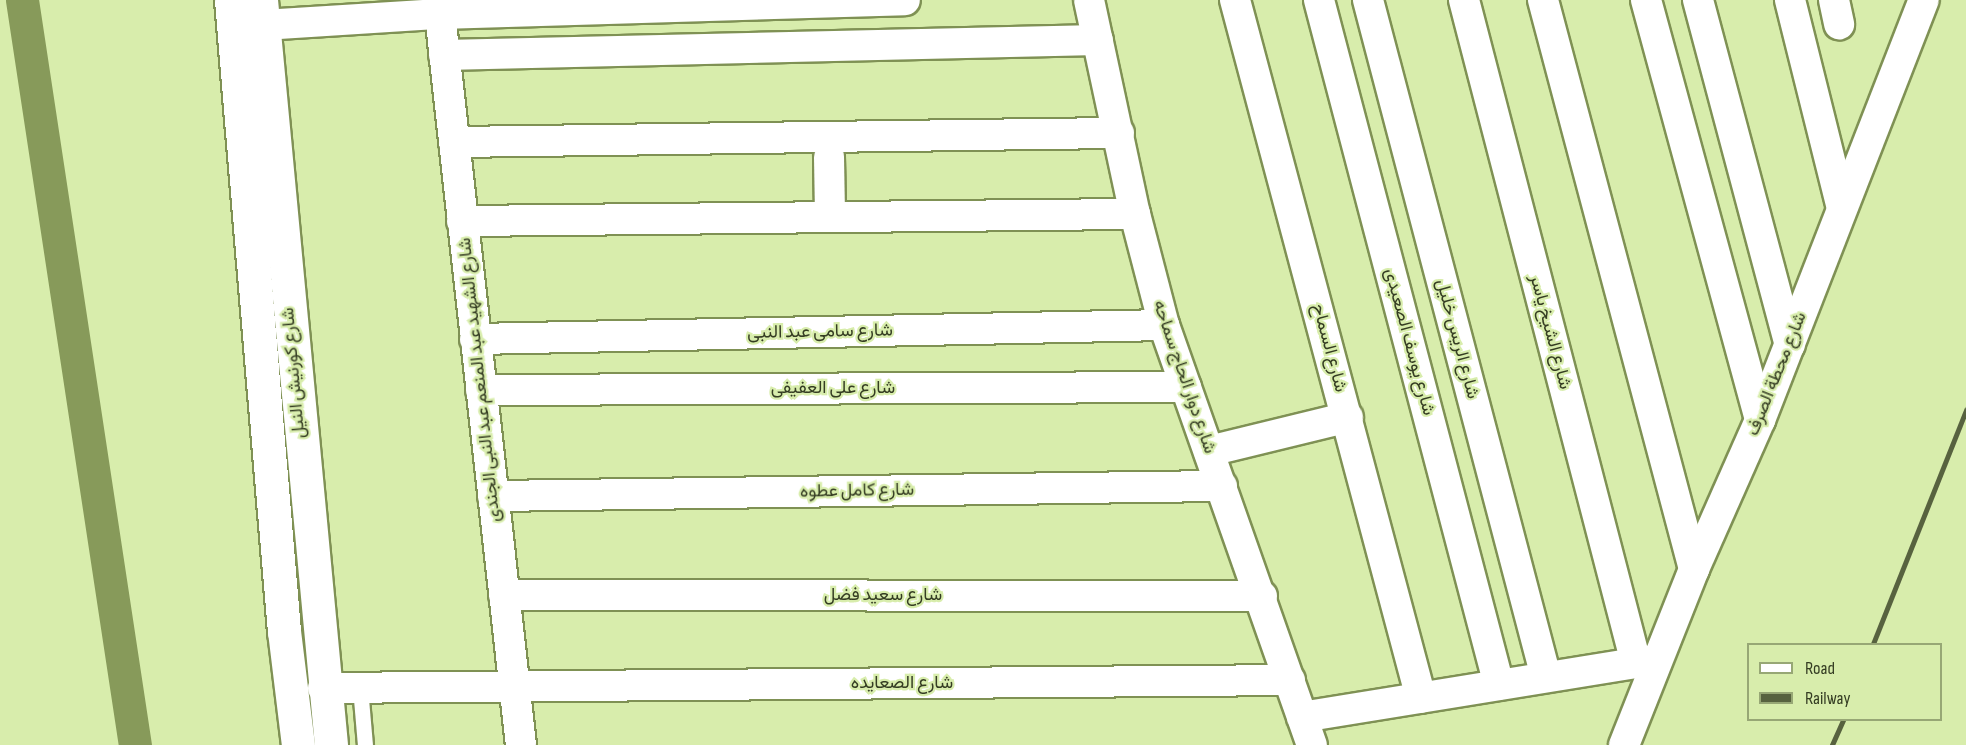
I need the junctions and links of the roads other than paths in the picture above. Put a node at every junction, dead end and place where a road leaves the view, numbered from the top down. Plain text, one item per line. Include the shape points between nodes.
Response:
1 (231, 0) edge
2 (905, 0) edge
3 (1089, 0) edge
4 (1235, 0) edge
5 (1318, 0) edge
6 (1368, 0) edge
7 (1464, 0) edge
8 (1544, 0) edge
9 (1646, 0) edge
10 (1698, 0) edge
11 (1790, 0) edge
12 (1924, 0) edge
13 (262, 13) edge
14 (440, 14) junction
15 (1098, 40) junction
16 (444, 55) junction
17 (1119, 133) junction
18 (454, 142) junction
19 (830, 157) dead end
20 (262, 186) junction
21 (1842, 208) junction
22 (1135, 214) junction
23 (830, 216) junction
24 (462, 221) junction
25 (1164, 325) junction
26 (475, 339) junction
27 (1790, 345) junction
28 (1186, 387) junction
29 (481, 390) junction
30 (1348, 417) junction
31 (1760, 420) junction
32 (1209, 451) junction
33 (1222, 486) junction
34 (493, 496) junction
35 (1694, 569) junction
36 (504, 595) junction
37 (1262, 596) junction
38 (317, 630) junction
39 (284, 631) junction
40 (1647, 662) junction
41 (1546, 677) junction
42 (1290, 680) junction
43 (1499, 685) junction
44 (514, 686) junction
45 (360, 687) junction
46 (323, 688) junction
47 (1421, 698) junction
48 (1302, 717) junction
49 (298, 745) edge
50 (331, 745) edge
51 (365, 745) edge
52 (521, 745) edge
53 (1312, 745) edge
54 (1624, 745) edge

1 - 20 main road, شارع كورنيش النيل
2 - 14 street
3 - 15 street, شارع دوار الحاج سماحه
4 - 30 street, شارع السماح
5 - 43 street, شارع يوسف الصعيدى
6 - 41 street, شارع الريس خليل
7 - 40 street, شارع الشيخ ياسر
8 - 35 street
9 - 31 street
10 - 27 street
11 - 21 street
12 - 21 street, شارع محطة الصرف
13 - 14 street
13 - 20 main road, شارع كورنيش النيل
14 - 16 street, شارع الشهيد عبد المنعم عبد النبى الجندى
15 - 16 street
15 - 17 street, شارع دوار الحاج سماحه
16 - 18 street, شارع الشهيد عبد المنعم عبد النبى الجندى
17 - 18 street
17 - 22 street, شارع دوار الحاج سماحه
18 - 24 street, شارع الشهيد عبد المنعم عبد النبى الجندى
19 - 23 street
20 - 38 main road, شارع كورنيش النيل
20 - 39 main road, شارع كورنيش النيل
21 - 27 street, شارع محطة الصرف
22 - 23 street
22 - 25 street, شارع دوار الحاج سماحه
23 - 24 street
24 - 26 street, شارع الشهيد عبد المنعم عبد النبى الجندى
25 - 26 street, شارع سامى عبد النبى
25 - 28 street, شارع دوار الحاج سماحه
26 - 29 street, شارع الشهيد عبد المنعم عبد النبى الجندى
27 - 31 street, شارع محطة الصرف
28 - 29 street, شارع على العفيفى
28 - 32 street, شارع دوار الحاج سماحه
29 - 34 street, شارع الشهيد عبد المنعم عبد النبى الجندى
30 - 32 street
30 - 47 street, شارع السماح
31 - 35 street, شارع محطة الصرف
32 - 33 street, شارع دوار الحاج سماحه
33 - 34 street, شارع كامل عطوه
33 - 37 street, شارع دوار الحاج سماحه
34 - 36 street, شارع الشهيد عبد المنعم عبد النبى الجندى
35 - 40 street, شارع محطة الصرف
36 - 37 street, شارع سعيد فضل
36 - 44 street, شارع الشهيد عبد المنعم عبد النبى الجندى
37 - 42 street, شارع دوار الحاج سماحه
38 - 39 main road
38 - 46 main road, شارع كورنيش النيل
39 - 49 main road, شارع كورنيش النيل
40 - 41 street
40 - 54 street, شارع محطة الصرف
41 - 43 street
42 - 44 street, شارع الصعايده
42 - 48 street, شارع دوار الحاج سماحه
43 - 47 street
44 - 45 street, شارع الصعايده
44 - 52 street, شارع الشهيد عبد المنعم عبد النبى الجندى
45 - 46 street, شارع الصعايده
45 - 51 lane
46 - 50 main road, شارع كورنيش النيل
47 - 48 street
48 - 53 street, شارع دوار الحاج سماحه

